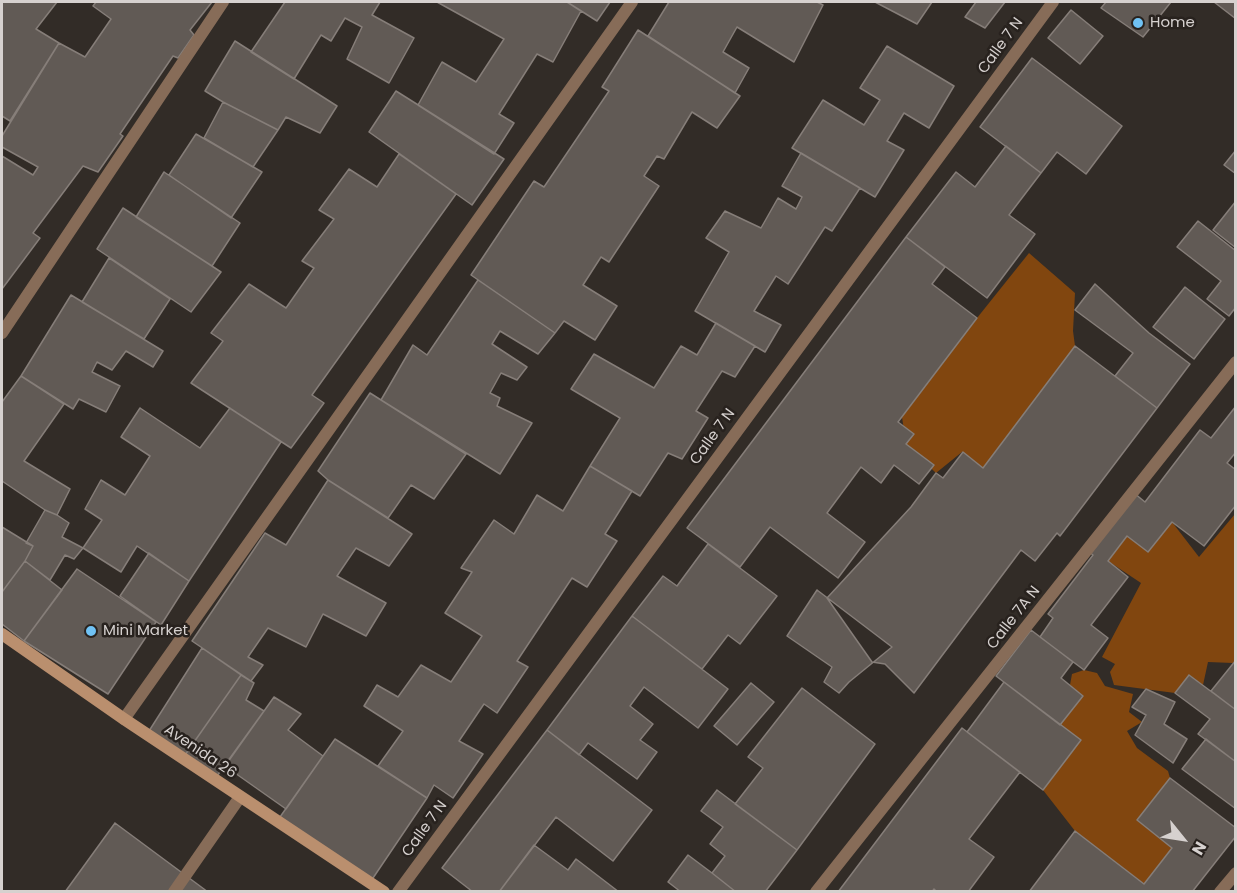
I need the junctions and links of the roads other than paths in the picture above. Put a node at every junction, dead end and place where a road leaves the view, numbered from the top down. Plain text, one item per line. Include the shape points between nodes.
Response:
1 (223, 2) edge
2 (632, 2) edge
3 (1053, 2) edge
4 (2, 333) edge
5 (1236, 362) edge
6 (2, 634) edge
7 (124, 719) junction
8 (240, 797) junction
9 (1236, 873) edge
10 (174, 891) edge
11 (384, 891) edge
12 (398, 891) edge
13 (816, 891) edge
14 (1220, 891) edge

1 - 4 street
2 - 7 street
3 - 12 street, Calle 7 N
5 - 13 street, Calle 7A N
6 - 7 street, Avenida 26
7 - 8 street, Avenida 26
8 - 10 street
8 - 11 street, Avenida 26
9 - 14 street

